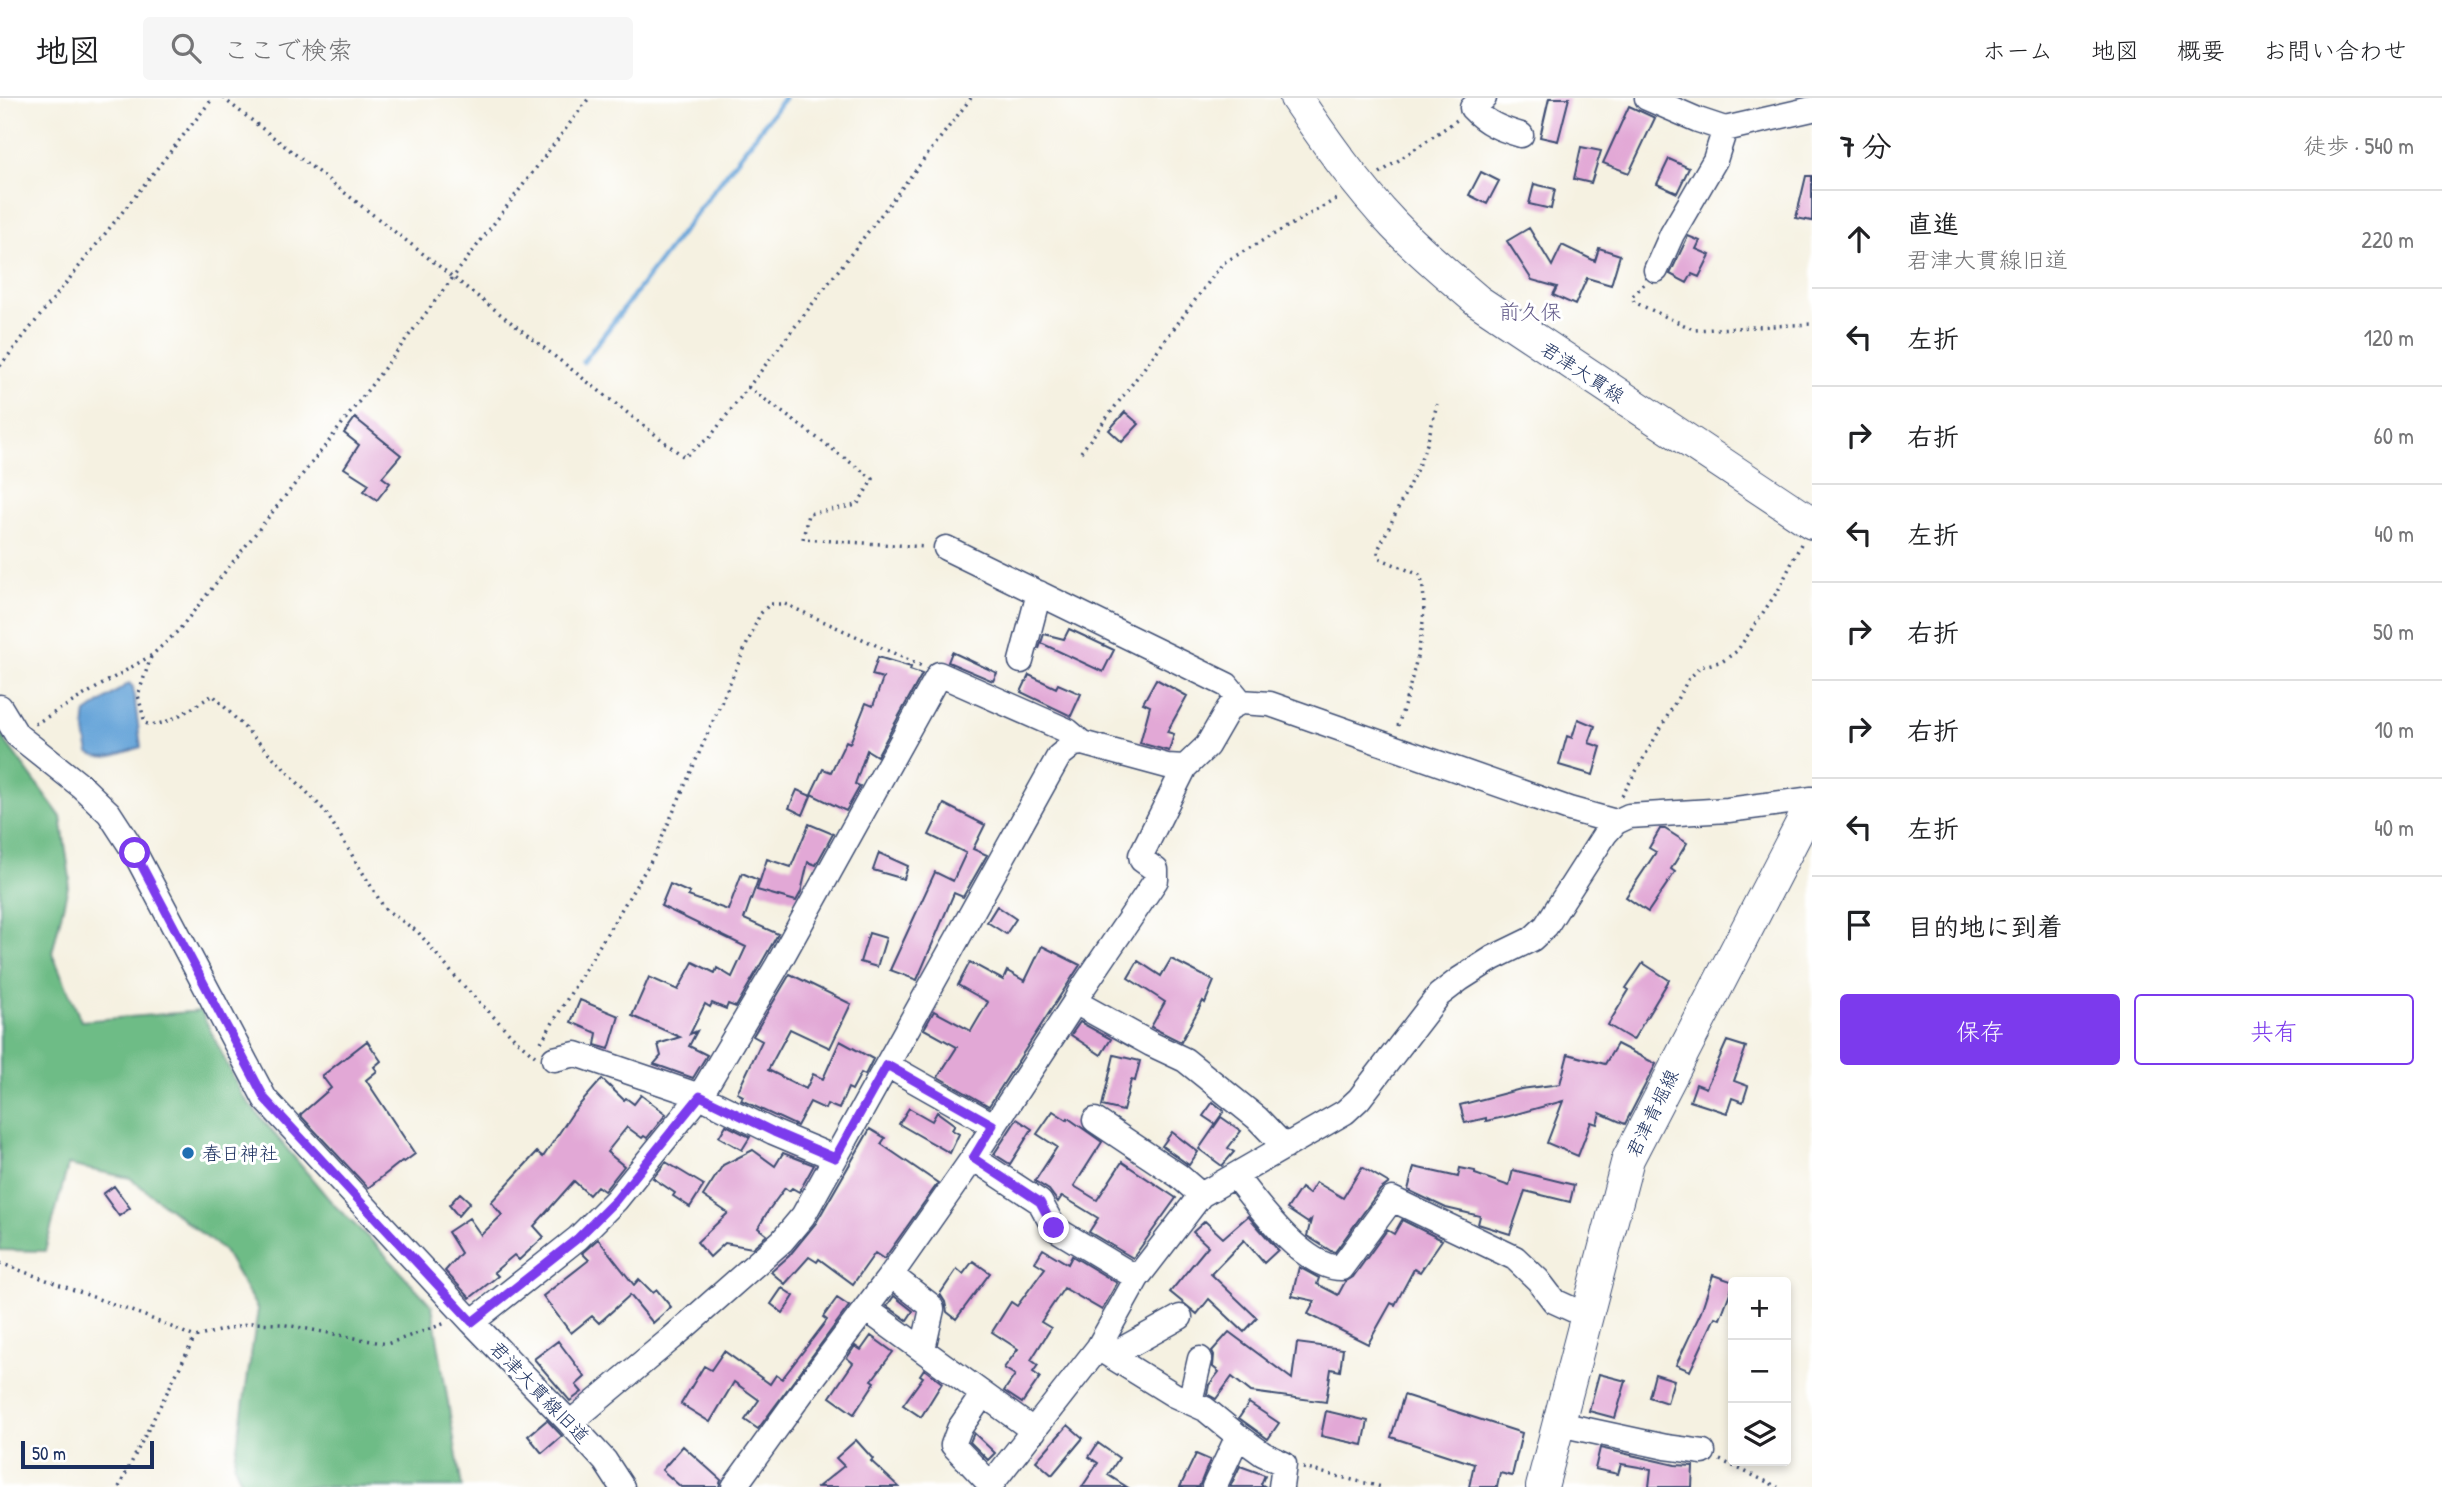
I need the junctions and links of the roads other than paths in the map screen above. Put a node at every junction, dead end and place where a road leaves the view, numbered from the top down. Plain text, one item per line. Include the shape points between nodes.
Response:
1 (1296, 98) edge
2 (1647, 98) edge
3 (1478, 103) edge
4 (1812, 109) edge
5 (1725, 128) junction
6 (1521, 135) dead end
7 (1656, 270) road end
8 (1807, 532) edge
9 (946, 548) road end
10 (1039, 593) junction
11 (1021, 661) dead end
12 (1241, 702) junction
13 (0, 707) edge
14 (1082, 743) junction
15 (1185, 767) junction
16 (1812, 801) edge
17 (1613, 821) junction
18 (1075, 1002) junction
19 (543, 1057) road end
20 (887, 1065) junction
21 (700, 1096) junction
22 (1095, 1120) dead end
23 (993, 1125) junction
24 (1285, 1147) junction
25 (835, 1158) junction
26 (973, 1158) junction
27 (1235, 1176) junction
28 (1202, 1195) junction
29 (891, 1275) junction
30 (1137, 1278) junction
31 (866, 1309) junction
32 (1587, 1316) junction
33 (1180, 1317) dead end
34 (472, 1322) junction
35 (923, 1349) junction
36 (1105, 1352) junction
37 (1200, 1359) dead end
38 (983, 1394) junction
39 (1190, 1402) junction
40 (570, 1423) junction
41 (1559, 1424) junction
42 (1034, 1432) junction
43 (1238, 1436) junction
44 (1703, 1452) road end
45 (1282, 1475) edge
46 (990, 1486) edge
47 (622, 1487) edge
48 (734, 1487) edge
49 (1214, 1487) edge
50 (1542, 1487) edge

1 - 8 main road, 君津大貫線 via 1393,224 1436,266 1478,301
2 - 5 street
3 - 6 street via 1496,127
4 - 5 street
5 - 7 street via 1715,160
9 - 10 street
10 - 11 street
10 - 12 street via 1227,685
12 - 15 street via 1229,708 1207,746
12 - 17 street via 1292,710
13 - 34 street, 君津大貫線旧道 via 17,735 109,813 135,853 265,1099
14 - 15 street
14 - 20 street via 1059,755
14 - 21 street via 1068,731 939,674
15 - 18 street via 1141,855 1157,876
16 - 17 street
16 - 32 main road, 君津青堀線 via 1628,1159
17 - 24 street via 1532,939 1493,958 1439,995 1359,1099
18 - 23 street
18 - 24 street via 1185,1060
19 - 21 street via 576,1054
20 - 23 street
20 - 25 street
21 - 25 street
21 - 34 street via 616,1200 578,1238
22 - 28 street via 1180,1175
23 - 26 street
24 - 27 street
25 - 40 street via 803,1216 782,1241
26 - 29 street
26 - 30 street via 1040,1202 1054,1228
27 - 28 street
27 - 32 street via 1270,1221 1331,1268 1341,1268 1392,1199 1515,1258 1554,1301
28 - 30 street
29 - 31 street
29 - 35 street via 932,1309
30 - 36 street
31 - 35 street
31 - 48 street
32 - 41 main road, 君津青堀線
33 - 36 street
34 - 40 street, 君津大貫線旧道
35 - 38 street
36 - 39 street
36 - 42 street
37 - 39 street
38 - 42 street
38 - 46 street via 953,1445
39 - 43 street
40 - 47 street, 君津大貫線旧道
41 - 44 street
41 - 50 main road, 君津青堀線
42 - 46 street
43 - 45 street
43 - 49 street

